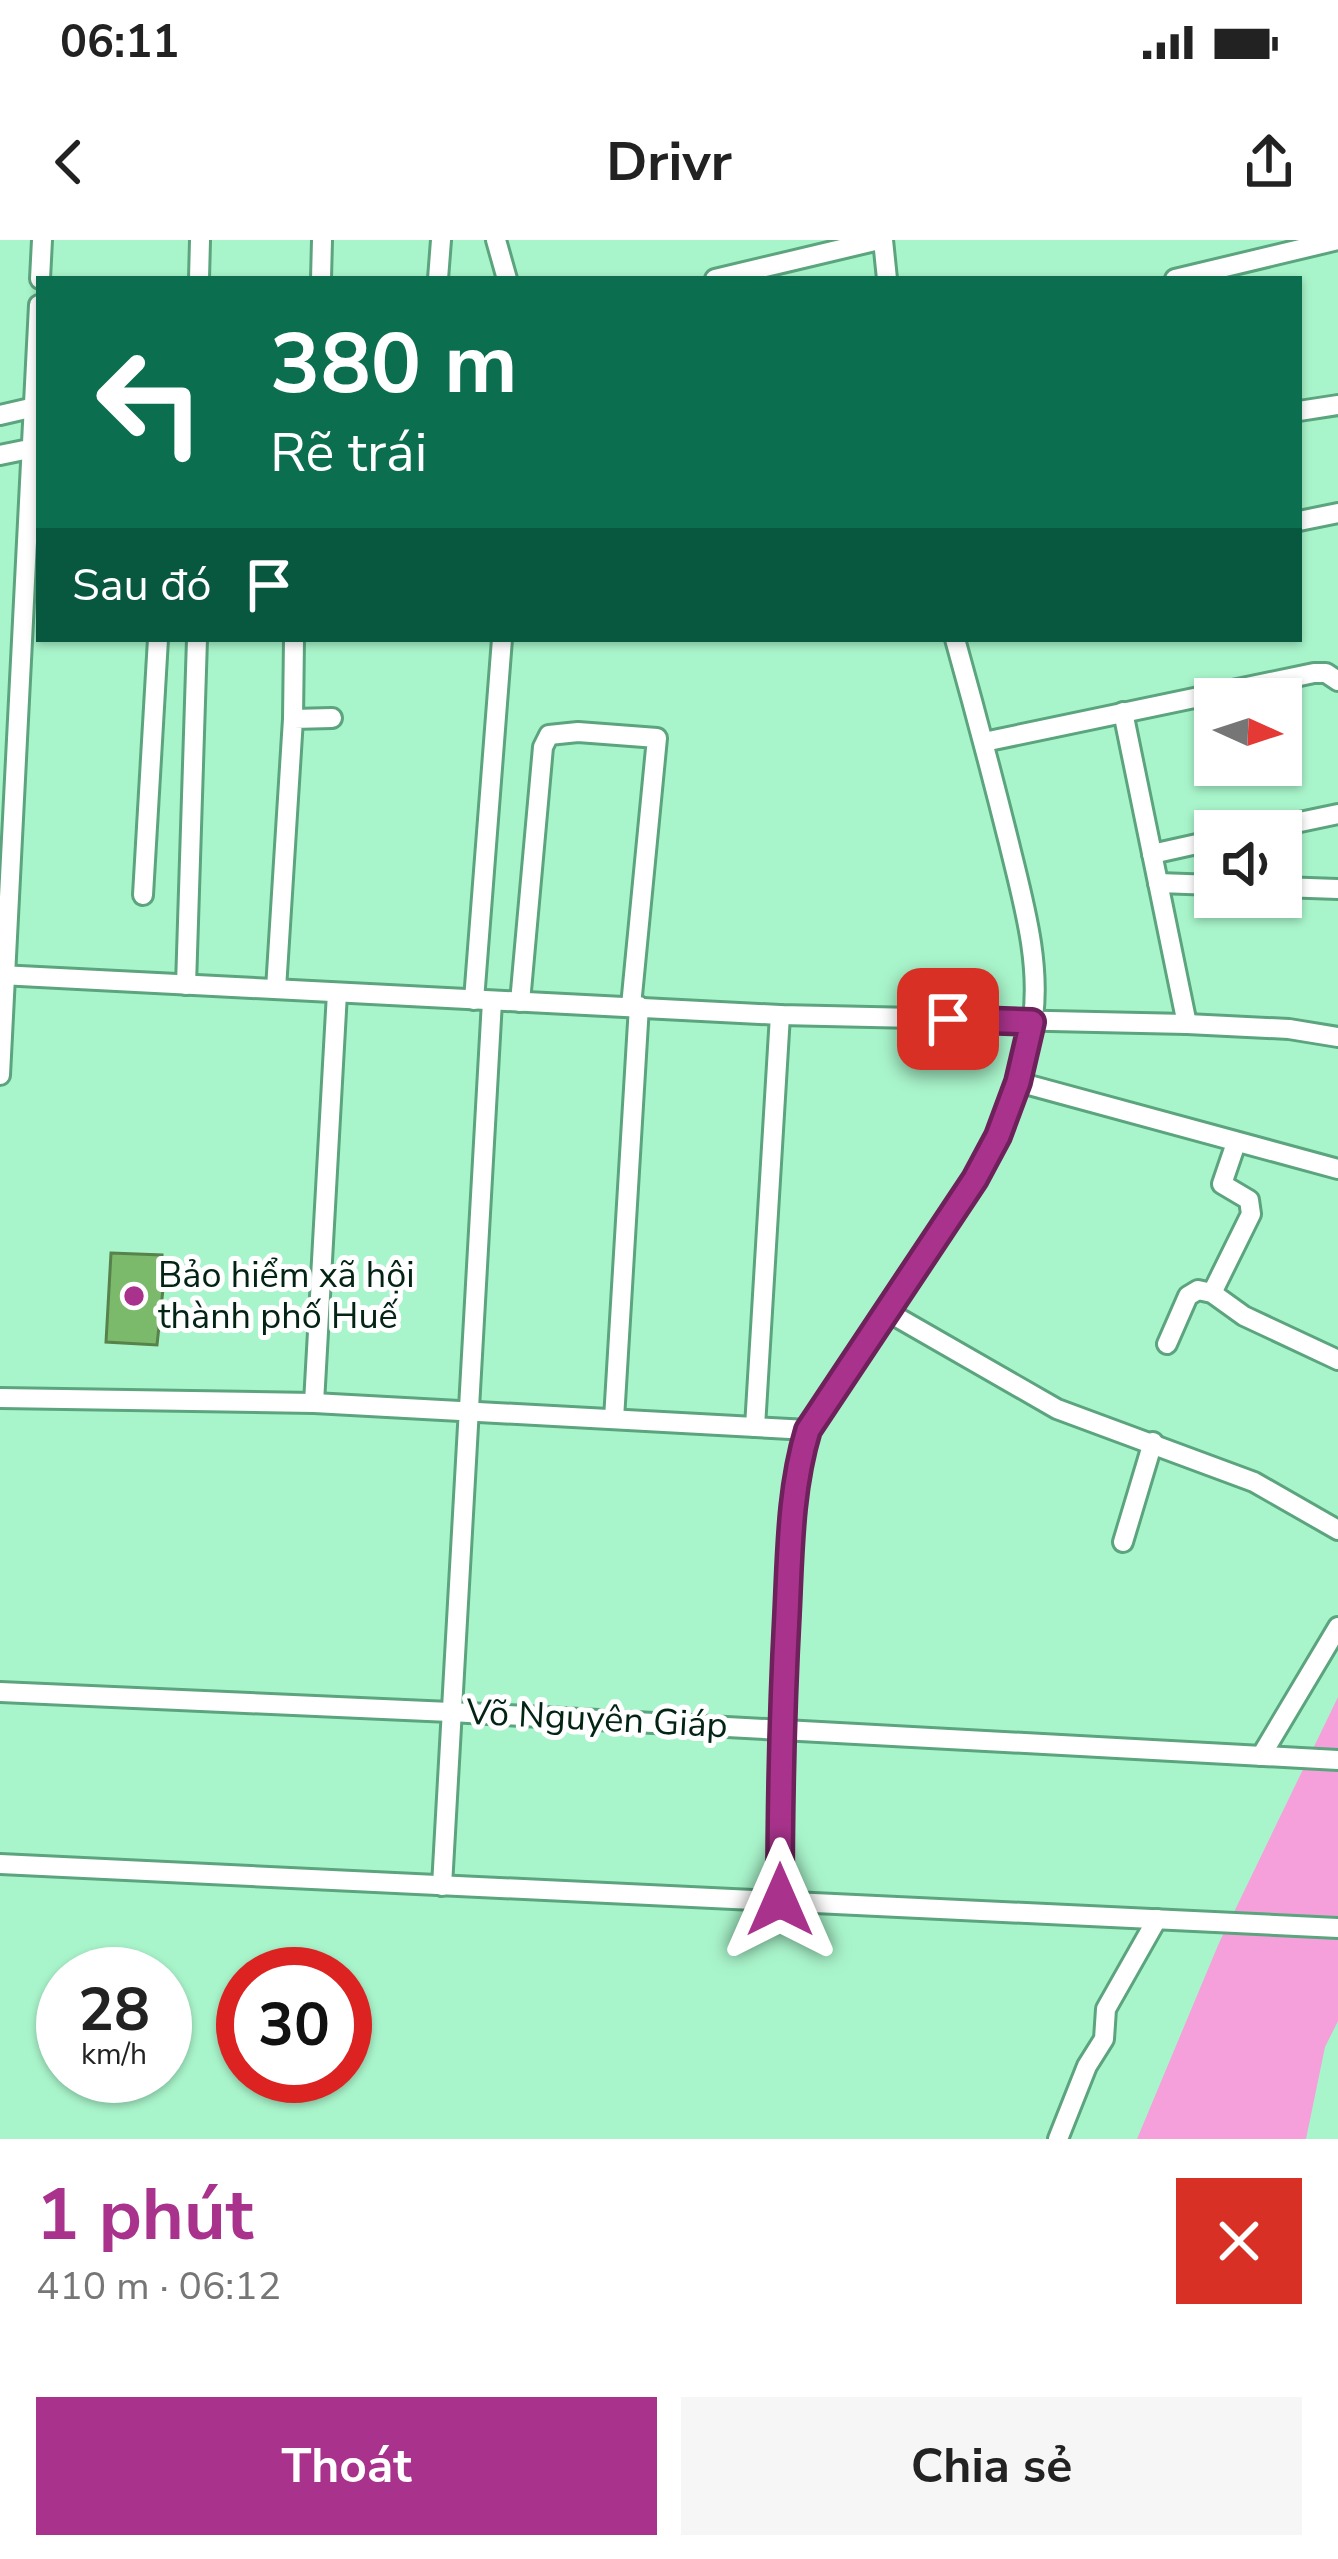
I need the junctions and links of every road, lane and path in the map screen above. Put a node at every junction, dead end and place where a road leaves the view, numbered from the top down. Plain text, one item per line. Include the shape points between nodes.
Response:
1 (42, 240) edge
2 (200, 240) edge
3 (322, 240) edge
4 (441, 240) edge
5 (496, 240) edge
6 (881, 240) edge
7 (1338, 240) edge
8 (40, 276) edge
9 (199, 276) edge
10 (320, 276) edge
11 (438, 276) edge
12 (506, 276) edge
13 (728, 276) edge
14 (887, 276) edge
15 (1188, 276) edge
16 (1338, 405) edge
17 (36, 407) edge
18 (1302, 411) edge
19 (0, 415) edge
20 (35, 448) edge
21 (0, 455) edge
22 (1338, 513) edge
23 (1302, 520) edge
24 (158, 642) edge
25 (197, 642) edge
26 (294, 642) edge
27 (502, 642) edge
28 (956, 642) edge
29 (1338, 681) edge
30 (1123, 712) junction
31 (332, 718) dead end
32 (293, 719) junction
33 (984, 742) junction
34 (1338, 814) edge
35 (1302, 822) edge
36 (1194, 845) edge
37 (1152, 854) junction
38 (1158, 883) junction
39 (1194, 884) edge
40 (1302, 888) edge
41 (1338, 889) edge
42 (143, 896) dead end
43 (3, 975) edge
44 (186, 985) junction
45 (276, 989) junction
46 (337, 993) junction
47 (483, 1000) junction
48 (520, 1002) junction
49 (635, 1006) junction
50 (780, 1015) junction
51 (1032, 1022) junction
52 (1187, 1024) junction
53 (1338, 1037) edge
54 (0, 1075) edge
55 (1018, 1082) junction
56 (1236, 1143) junction
57 (1338, 1168) edge
58 (1212, 1293) junction
59 (888, 1312) junction
60 (1167, 1344) dead end
61 (1338, 1360) edge
62 (0, 1399) edge
63 (314, 1403) junction
64 (468, 1412) junction
65 (614, 1419) junction
66 (755, 1426) junction
67 (808, 1430) junction
68 (1153, 1442) junction
69 (1338, 1529) edge
70 (1123, 1542) dead end
71 (1338, 1627) edge
72 (0, 1692) edge
73 (450, 1712) junction
74 (781, 1729) junction
75 (1269, 1756) junction
76 (1338, 1760) edge
77 (0, 1864) edge
78 (442, 1886) junction
79 (780, 1900) junction
80 (1156, 1919) junction
81 (1338, 1928) edge
82 (1058, 2139) edge

1 - 8 street
2 - 9 street
3 - 10 street
4 - 11 street
5 - 12 street
6 - 13 street
6 - 14 street
7 - 15 street
16 - 18 street
17 - 19 street
17 - 20 street
20 - 21 street
20 - 43 street
22 - 23 street
24 - 42 street
25 - 44 street
26 - 32 street
27 - 47 street
28 - 33 street
29 - 30 street via 1314,673
30 - 33 street
30 - 37 street
31 - 32 street
32 - 45 street
33 - 51 street via 1025,909
34 - 35 street
36 - 37 street
37 - 38 street
38 - 39 street
38 - 52 street
40 - 41 street
43 - 44 street
43 - 54 street
44 - 45 street
45 - 46 street
46 - 47 street
46 - 63 street
47 - 48 street
47 - 64 street
48 - 49 street
48 - 49 street via 543,747 549,735 578,732 657,738
49 - 50 street
49 - 65 street
50 - 51 street
50 - 66 street
51 - 52 street
51 - 55 street
52 - 53 street
55 - 56 street
55 - 59 street via 975,1179
56 - 57 street
56 - 58 street via 1222,1184 1249,1200 1251,1214
58 - 60 street via 1188,1296
58 - 61 street
59 - 67 street
59 - 68 street via 1057,1408
62 - 63 street
63 - 64 street
64 - 65 street
64 - 73 street
65 - 66 street
66 - 67 street
67 - 74 street via 791,1520
68 - 69 street via 1255,1482
68 - 70 street
71 - 75 street
72 - 73 street, Võ Nguyên Giáp
73 - 74 street, Võ Nguyên Giáp
73 - 78 street
74 - 75 street, Võ Nguyên Giáp
74 - 79 street
75 - 76 street, Võ Nguyên Giáp
77 - 78 street
78 - 79 street
79 - 80 street
80 - 81 street
80 - 82 street via 1106,2009 1104,2038

